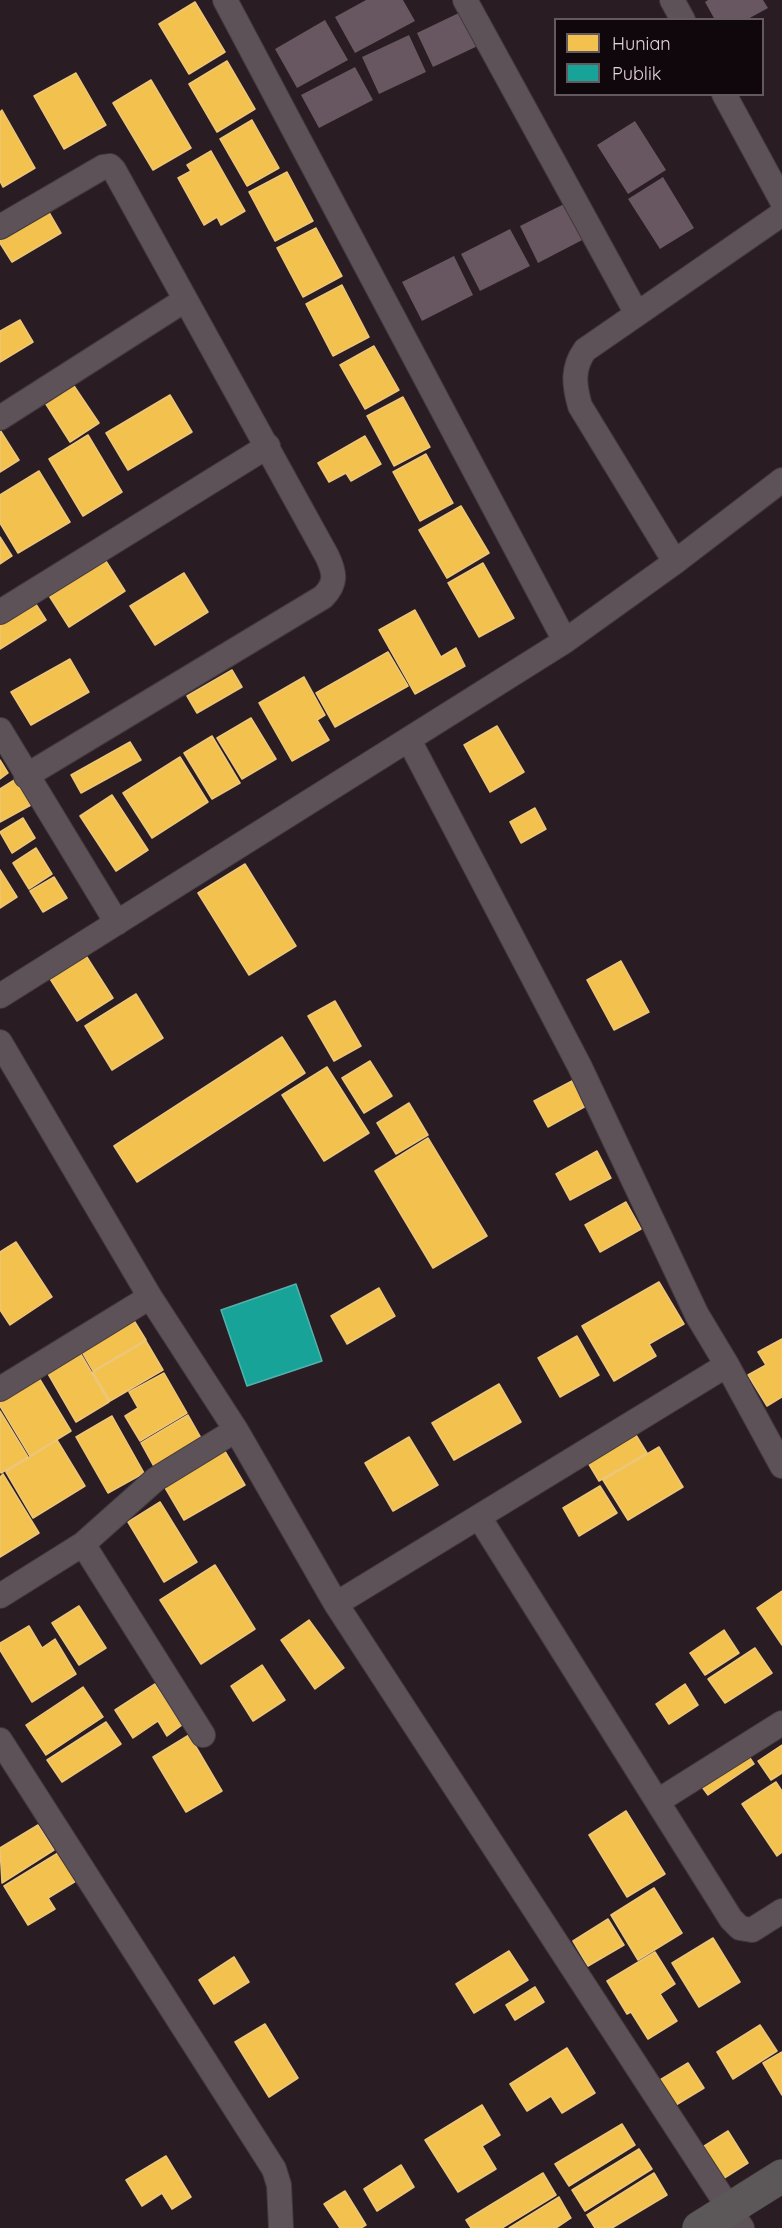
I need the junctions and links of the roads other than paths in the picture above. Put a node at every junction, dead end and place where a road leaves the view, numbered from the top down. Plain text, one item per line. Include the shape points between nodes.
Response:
1 (225, 0) edge
2 (465, 0) edge
3 (672, 0) edge
4 (682, 18) edge
5 (725, 96) edge
6 (782, 201) edge
7 (782, 214) edge
8 (0, 227) edge
9 (185, 300) junction
10 (637, 314) junction
11 (0, 418) edge
12 (268, 446) junction
13 (782, 480) edge
14 (675, 562) junction
15 (0, 612) edge
16 (565, 641) junction
17 (0, 730) edge
18 (409, 740) junction
19 (26, 776) junction
20 (117, 923) junction
21 (0, 996) edge
22 (0, 1042) edge
23 (150, 1297) junction
24 (727, 1365) junction
25 (0, 1389) edge
26 (236, 1430) junction
27 (782, 1466) edge
28 (479, 1517) junction
29 (83, 1544) junction
30 (0, 1596) edge
31 (336, 1604) junction
32 (782, 1723) edge
33 (203, 1735) dead end
34 (0, 1740) edge
35 (658, 1801) junction
36 (782, 1911) edge
37 (782, 2176) edge
38 (737, 2218) edge
39 (281, 2228) edge
40 (699, 2228) edge

1 - 16 street
2 - 10 street
3 - 4 street
5 - 6 street
7 - 10 street
8 - 9 street via 95,170 110,166 120,177
9 - 11 street
9 - 12 street
10 - 14 street via 585,350 577,361 575,389 580,406
12 - 15 street
12 - 19 street via 327,556 335,578 331,589
13 - 14 street
14 - 16 street
16 - 18 street
17 - 19 street
18 - 20 street
18 - 24 street via 580,1067 698,1315
19 - 20 street
20 - 21 street
22 - 23 street
23 - 25 street
23 - 26 street
24 - 27 street
24 - 28 street
26 - 29 street via 156,1479
26 - 31 street
28 - 31 street
28 - 35 street
29 - 30 street
29 - 33 street
31 - 38 street
32 - 35 street
34 - 39 street via 274,2169 279,2185
35 - 36 street via 740,1928 752,1930
37 - 38 main road
38 - 40 main road

